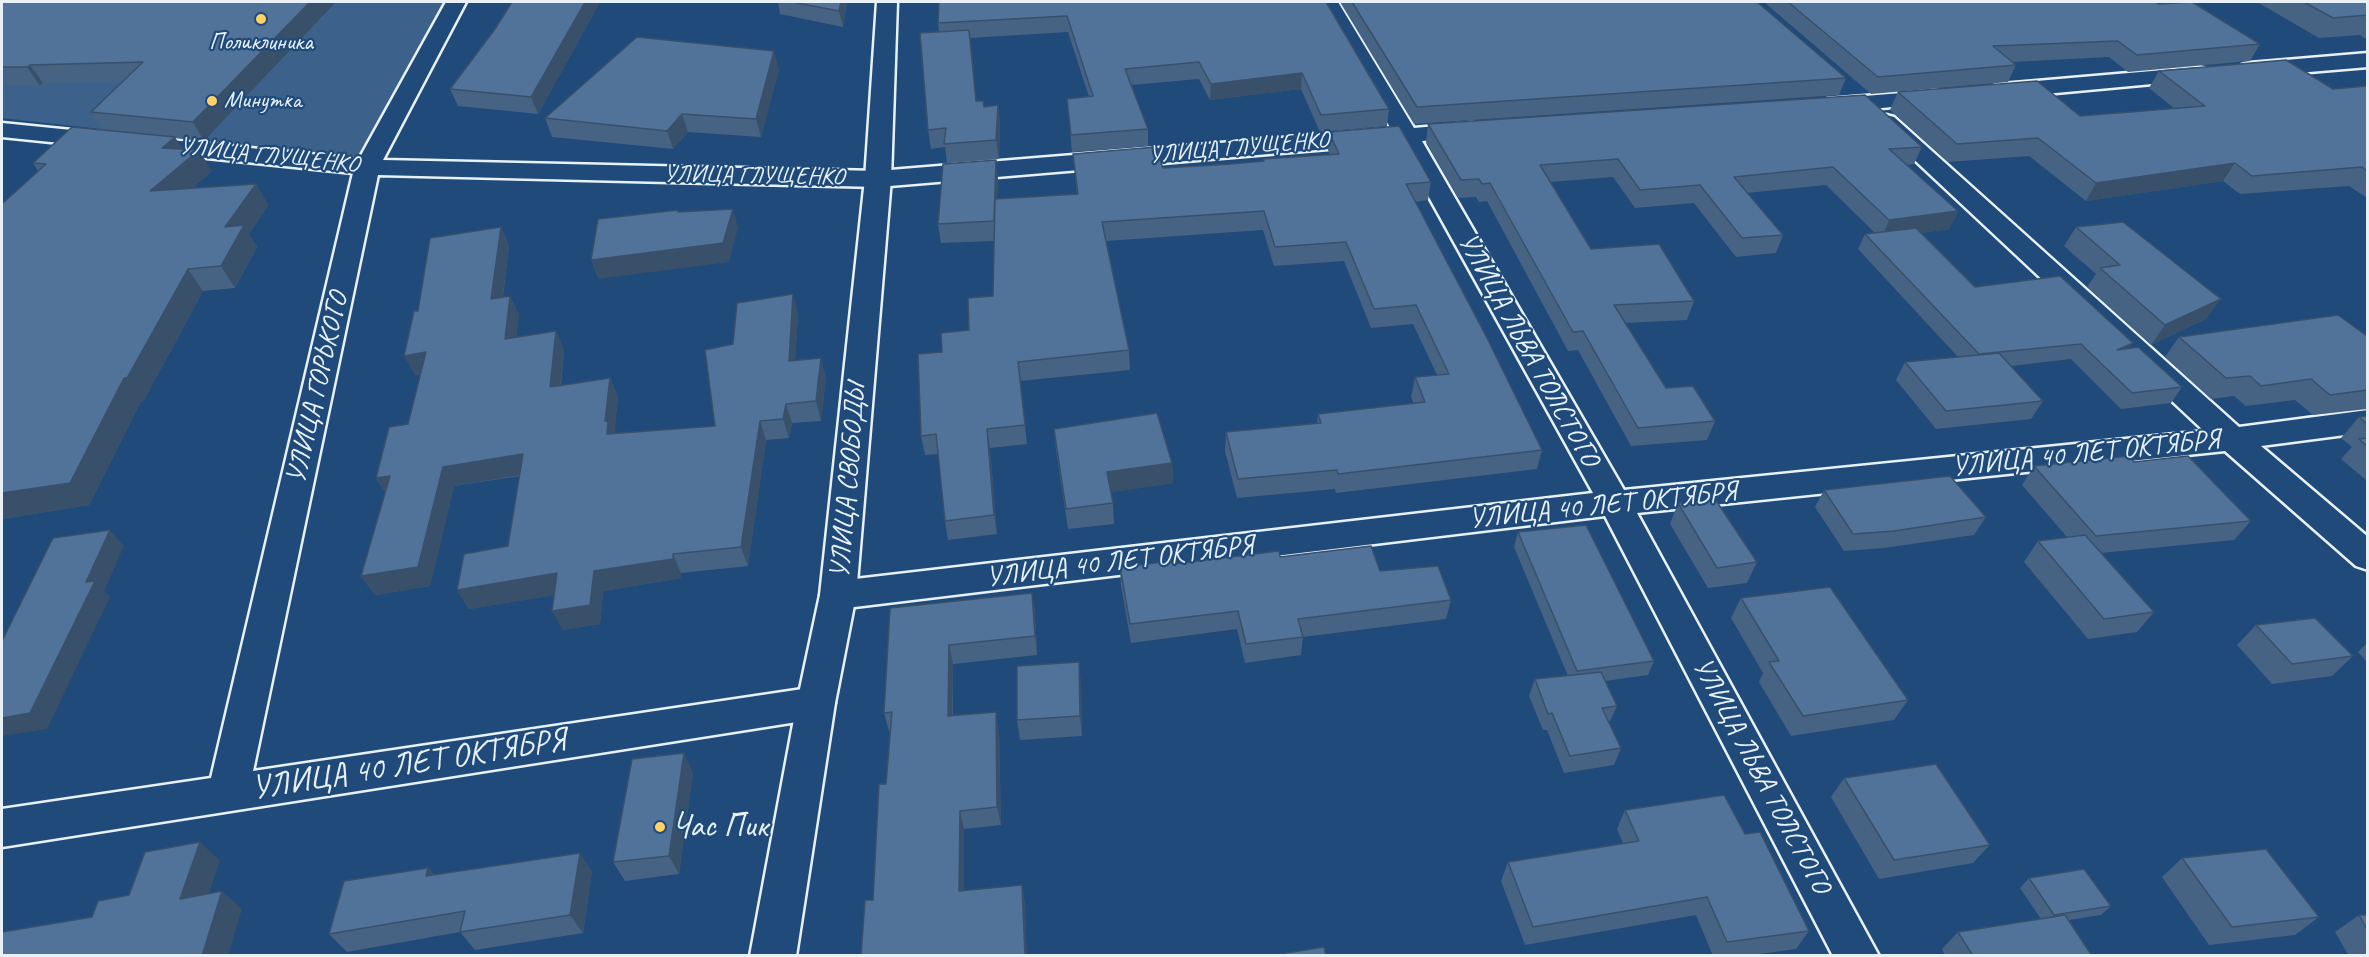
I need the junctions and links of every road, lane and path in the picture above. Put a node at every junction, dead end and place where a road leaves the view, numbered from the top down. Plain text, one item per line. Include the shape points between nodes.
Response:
1 (456, 2) edge
2 (887, 2) edge
3 (1328, 2) edge
4 (2367, 60) edge
5 (1838, 80) edge
6 (1865, 103) junction
7 (1806, 107) edge
8 (1500, 128) edge
9 (2, 130) edge
10 (1406, 134) junction
11 (368, 167) junction
12 (878, 179) junction
13 (2367, 421) edge
14 (2232, 439) junction
15 (1615, 503) junction
16 (2367, 557) edge
17 (838, 595) junction
18 (816, 703) junction
19 (228, 792) junction
20 (2, 828) edge
21 (774, 956) edge
22 (1857, 956) edge

1 - 11 street, УЛИЦА ГОРЬКОГО
2 - 12 street, УЛИЦА СВОБОДЫ
3 - 10 street, УЛИЦА ЛЬВА ТОЛСТОГО
4 - 6 street
5 - 6 street
6 - 7 street
6 - 14 street
8 - 10 street, УЛИЦА ГЛУЩЕНКО
9 - 11 street, УЛИЦА ГЛУЩЕНКО
10 - 12 street, УЛИЦА ГЛУЩЕНКО
10 - 15 street, УЛИЦА ЛЬВА ТОЛСТОГО
11 - 12 street, УЛИЦА ГЛУЩЕНКО
11 - 19 street, УЛИЦА ГОРЬКОГО
12 - 17 street, УЛИЦА СВОБОДЫ
13 - 14 street, УЛИЦА 40 ЛЕТ ОКТЯБРЯ
14 - 15 street, УЛИЦА 40 ЛЕТ ОКТЯБРЯ
14 - 16 street
15 - 17 street, УЛИЦА 40 ЛЕТ ОКТЯБРЯ
15 - 22 street, УЛИЦА ЛЬВА ТОЛСТОГО
17 - 18 street, УЛИЦА СВОБОДЫ
18 - 19 street, УЛИЦА 40 ЛЕТ ОКТЯБРЯ
18 - 21 street, УЛИЦА СВОБОДЫ
19 - 20 street, УЛИЦА 40 ЛЕТ ОКТЯБРЯ

